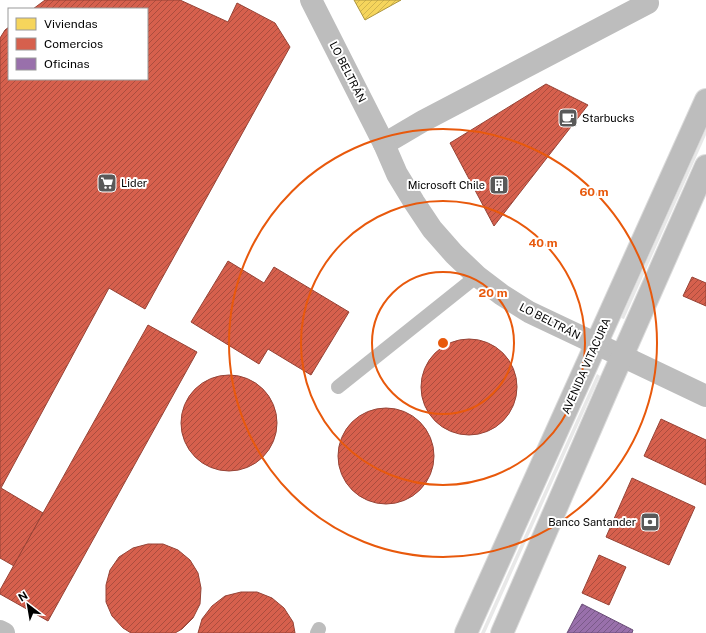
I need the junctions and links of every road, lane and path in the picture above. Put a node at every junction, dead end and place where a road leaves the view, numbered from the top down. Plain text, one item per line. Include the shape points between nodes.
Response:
1 (311, 0) edge
2 (646, 0) edge
3 (706, 100) edge
4 (384, 144) junction
5 (706, 168) edge
6 (477, 276) junction
7 (595, 344) junction
8 (622, 356) junction
9 (338, 387) dead end
10 (706, 396) edge
11 (0, 631) edge
12 (4, 633) edge
13 (466, 633) edge
14 (502, 633) edge

1 - 4 main road, LO BELTRÁN
2 - 4 main road via 648,3
3 - 7 main road, AVENIDA VITACURA
4 - 6 main road, LO BELTRÁN via 417,208 454,254
5 - 8 main road
6 - 7 main road, LO BELTRÁN via 529,312
6 - 9 lane
7 - 8 main road, LO BELTRÁN
7 - 13 main road, AVENIDA VITACURA
8 - 10 main road, LO BELTRÁN
8 - 14 main road
11 - 12 main road

